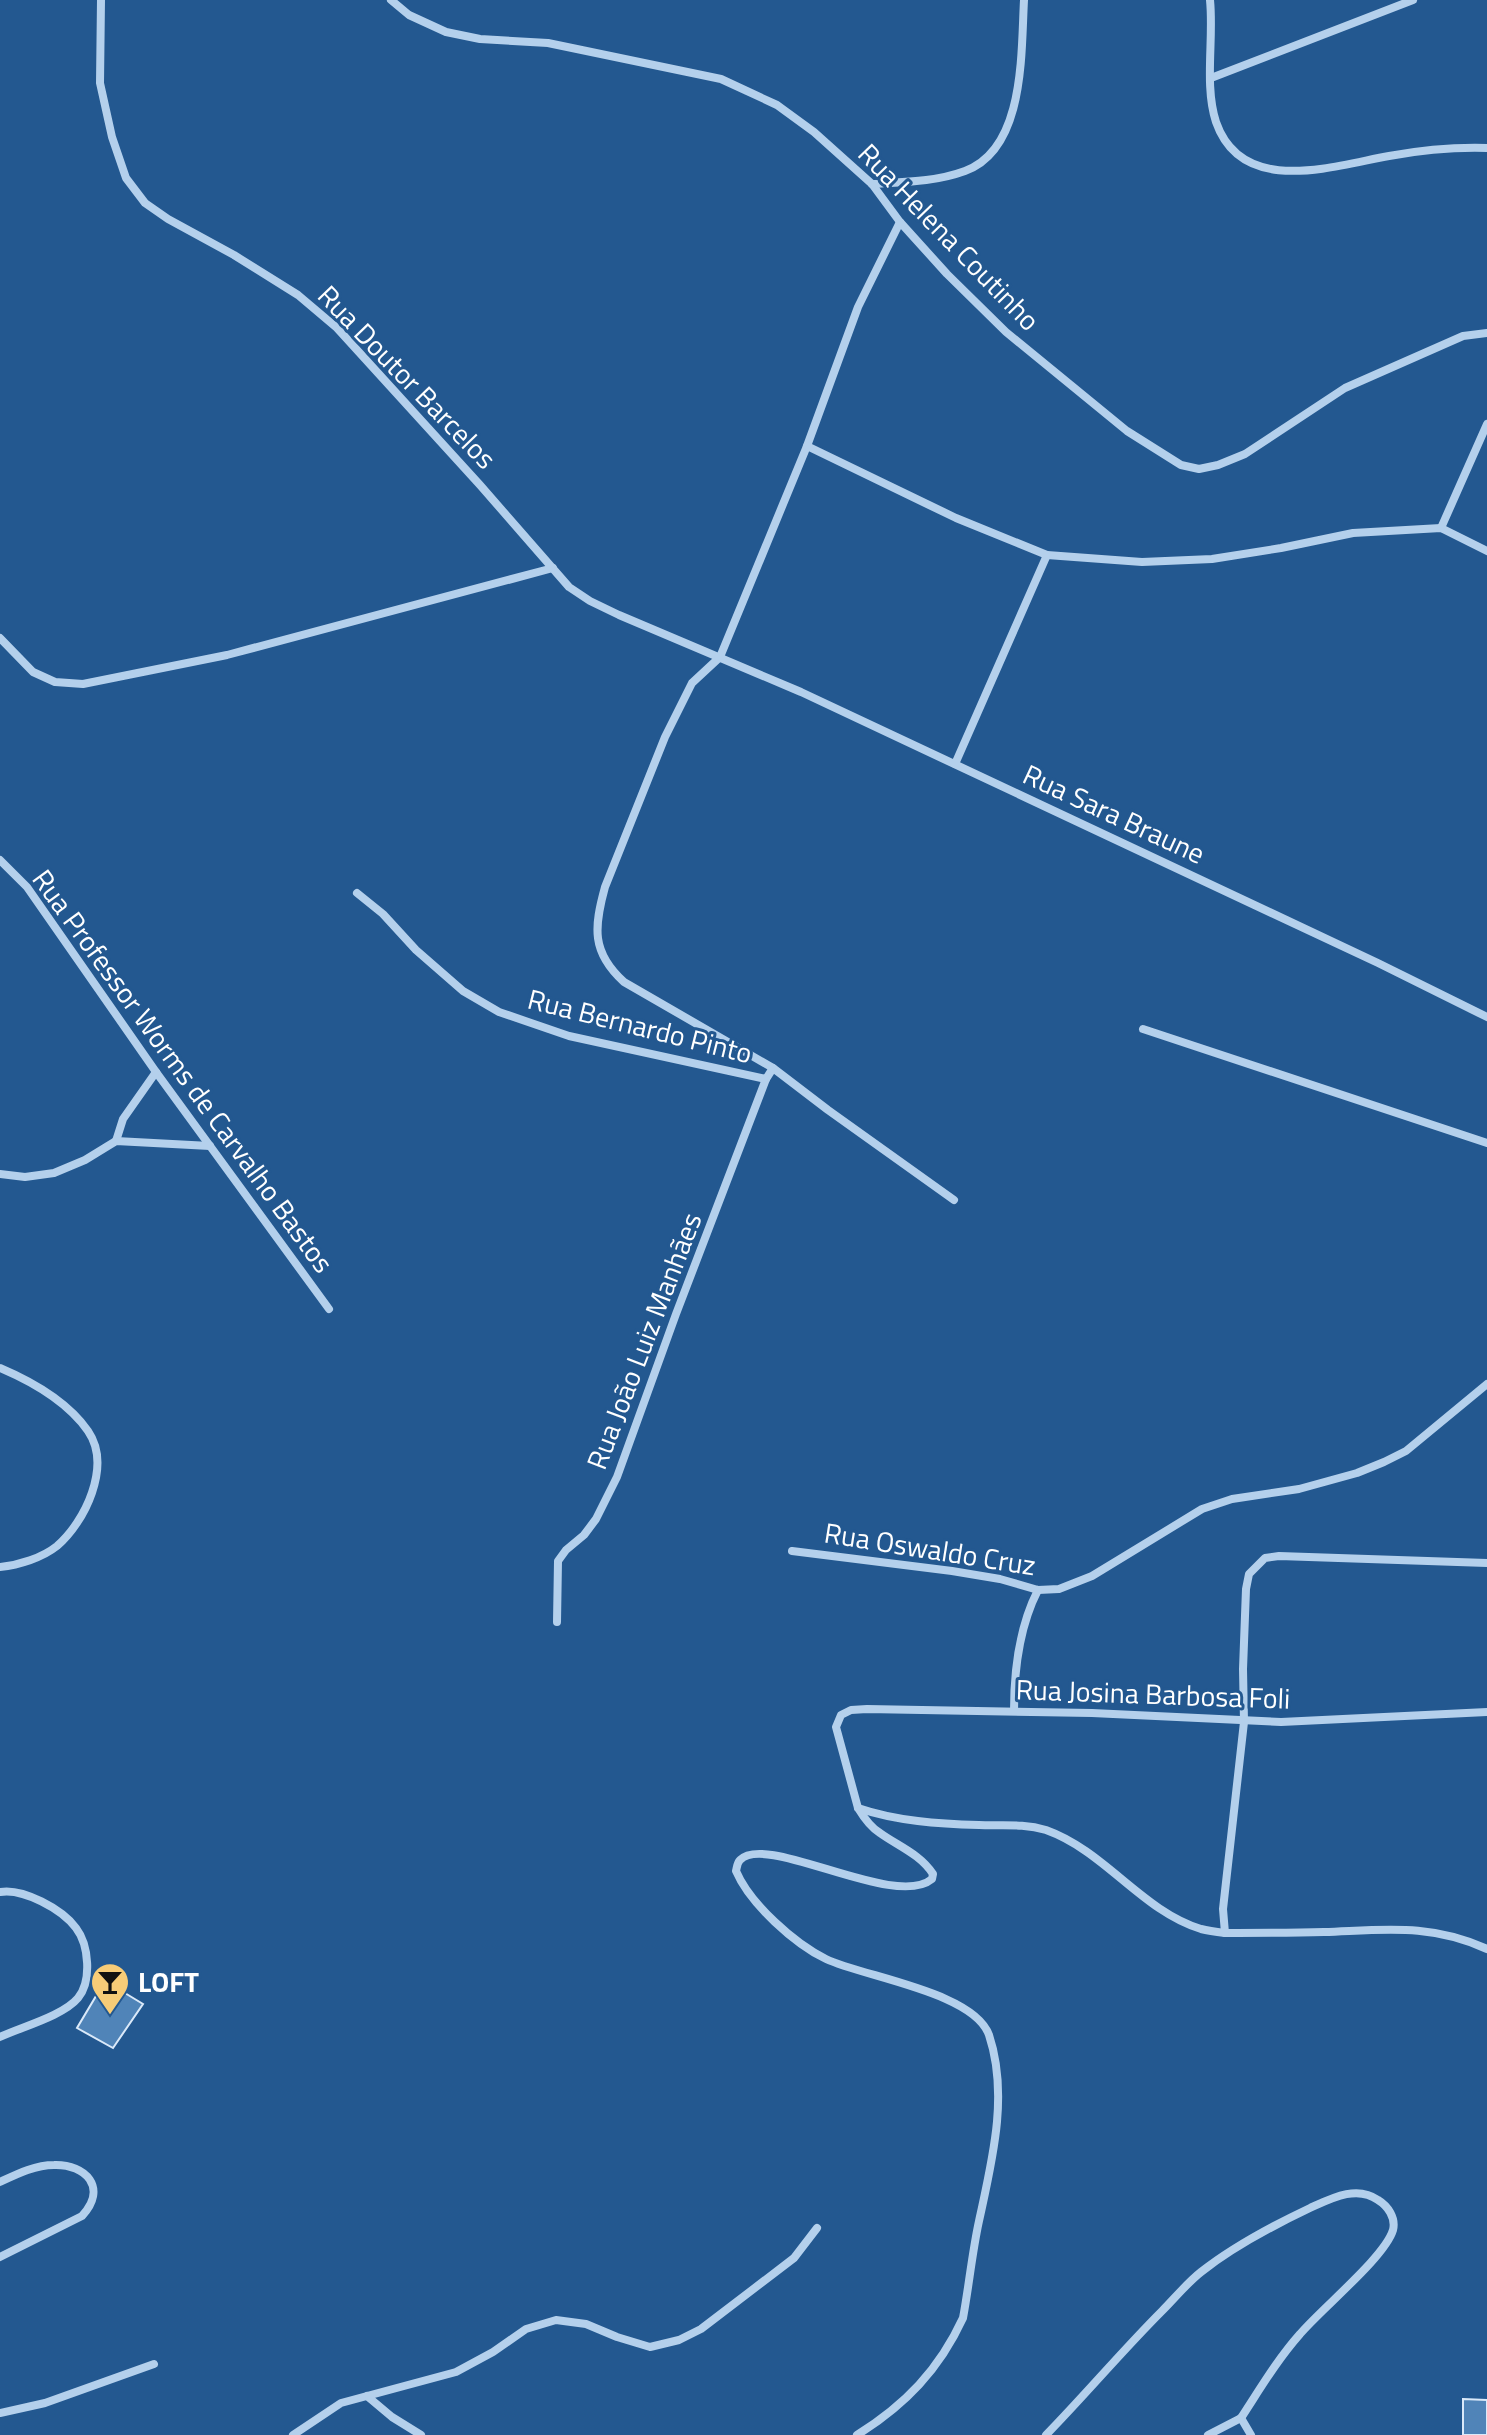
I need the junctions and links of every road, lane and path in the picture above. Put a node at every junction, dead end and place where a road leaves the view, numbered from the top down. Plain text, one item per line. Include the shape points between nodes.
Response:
1 (101, 0) edge
2 (391, 0) edge
3 (1024, 0) edge
4 (1210, 0) edge
5 (1413, 0) edge
6 (1211, 78) junction
7 (1487, 148) edge
8 (872, 184) junction
9 (900, 222) junction
10 (1487, 333) edge
11 (1487, 424) edge
12 (807, 446) junction
13 (1441, 528) junction
14 (1487, 551) edge
15 (1047, 555) junction
16 (553, 568) junction
17 (0, 638) edge
18 (720, 657) junction
19 (955, 764) junction
20 (0, 860) edge
21 (357, 893) dead end
22 (1487, 1017) edge
23 (1143, 1029) dead end
24 (773, 1068) junction
25 (156, 1072) junction
26 (766, 1079) junction
27 (116, 1141) junction
28 (1487, 1143) edge
29 (210, 1146) junction
30 (0, 1174) edge
31 (954, 1200) dead end
32 (329, 1309) dead end
33 (0, 1368) edge
34 (1487, 1384) edge
35 (792, 1551) dead end
36 (1487, 1563) edge
37 (0, 1567) edge
38 (1038, 1590) junction
39 (557, 1622) dead end
40 (1014, 1711) junction
41 (1487, 1712) edge
42 (1244, 1722) junction
43 (858, 1808) junction
44 (0, 1892) edge
45 (1225, 1933) junction
46 (1487, 1949) edge
47 (0, 2037) edge
48 (0, 2182) edge
49 (817, 2228) dead end
50 (0, 2257) edge
51 (154, 2364) dead end
52 (367, 2396) junction
53 (0, 2413) edge
54 (1241, 2418) junction
55 (293, 2435) edge
56 (421, 2435) edge
57 (857, 2435) edge
58 (1046, 2435) edge
59 (1208, 2435) edge
60 (1251, 2435) edge

1 - 16 street, Rua Doutor Barcelos via 100,83 126,178 145,203 298,295 337,328
2 - 8 street, Rua Helena Coutinho via 446,32 548,43 721,79 777,105
3 - 8 street via 1019,74 1008,128 993,154 967,171
4 - 6 street
5 - 6 street
6 - 7 street via 1215,119 1224,141 1257,166 1285,171 1451,147
8 - 9 street, Rua Helena Coutinho
9 - 10 street, Rua Helena Coutinho via 1006,332 1127,431 1181,465 1199,469 1245,454 1345,388 1463,336
9 - 12 street via 858,307
11 - 13 street
12 - 15 street
12 - 18 street
13 - 14 street
13 - 15 street via 1353,533 1212,559 1142,562
15 - 19 street
16 - 17 street via 227,655 83,684 55,682 33,672
16 - 18 street, Rua Sara Braune via 590,601
18 - 19 street, Rua Sara Braune
18 - 24 street via 692,683 665,737 605,887 596,934 601,956 624,982
19 - 22 street, Rua Sara Braune
20 - 25 street, Rua Professor Worms de Carvalho Bastos via 27,887
21 - 26 street, Rua Bernardo Pinto via 463,991 499,1012 569,1036
23 - 28 street
24 - 26 street, Rua João Luiz Manhães
24 - 31 street
25 - 27 street via 123,1119
25 - 29 street, Rua Professor Worms de Carvalho Bastos
26 - 39 street, Rua João Luiz Manhães via 607,1500 558,1561
27 - 29 street
27 - 30 street via 54,1173
29 - 32 street, Rua Professor Worms de Carvalho Bastos
33 - 37 street via 31,1381 71,1410 90,1433 98,1457 91,1492 71,1532 30,1560
34 - 38 street, Rua Oswaldo Cruz via 1406,1451 1384,1462 1299,1489 1202,1509 1092,1576 1059,1589
35 - 38 street, Rua Oswaldo Cruz via 952,1571
36 - 42 street via 1265,1558 1249,1574 1246,1589
38 - 40 street via 1019,1650
40 - 42 street, Rua Josina Barbosa Foli
40 - 43 street, Rua Josina Barbosa Foli via 851,1710 841,1715 836,1727
41 - 42 street, Rua Josina Barbosa Foli
42 - 45 street via 1225,1885
43 - 45 street via 952,1824 1042,1829 1084,1849 1181,1920
43 - 57 street via 880,1834 925,1864 933,1874 930,1882 884,1885 791,1859 750,1855 739,1860 739,1879 809,1950 924,1991 977,2017 994,2053 997,2130 963,2318 928,2375
44 - 47 street via 36,1898 76,1927 87,1980 67,2007
45 - 46 street via 1393,1928 1436,1933
48 - 50 street via 42,2166 69,2166 91,2179 94,2197 82,2216
49 - 52 street via 794,2258 679,2340 650,2347 586,2324 556,2320 526,2329 456,2372
51 - 53 street via 45,2403
52 - 55 street via 341,2403
52 - 56 street
54 - 58 street via 1279,2358 1367,2266 1392,2231 1393,2217 1371,2194 1356,2192 1309,2208 1199,2273
54 - 59 street
54 - 60 street

